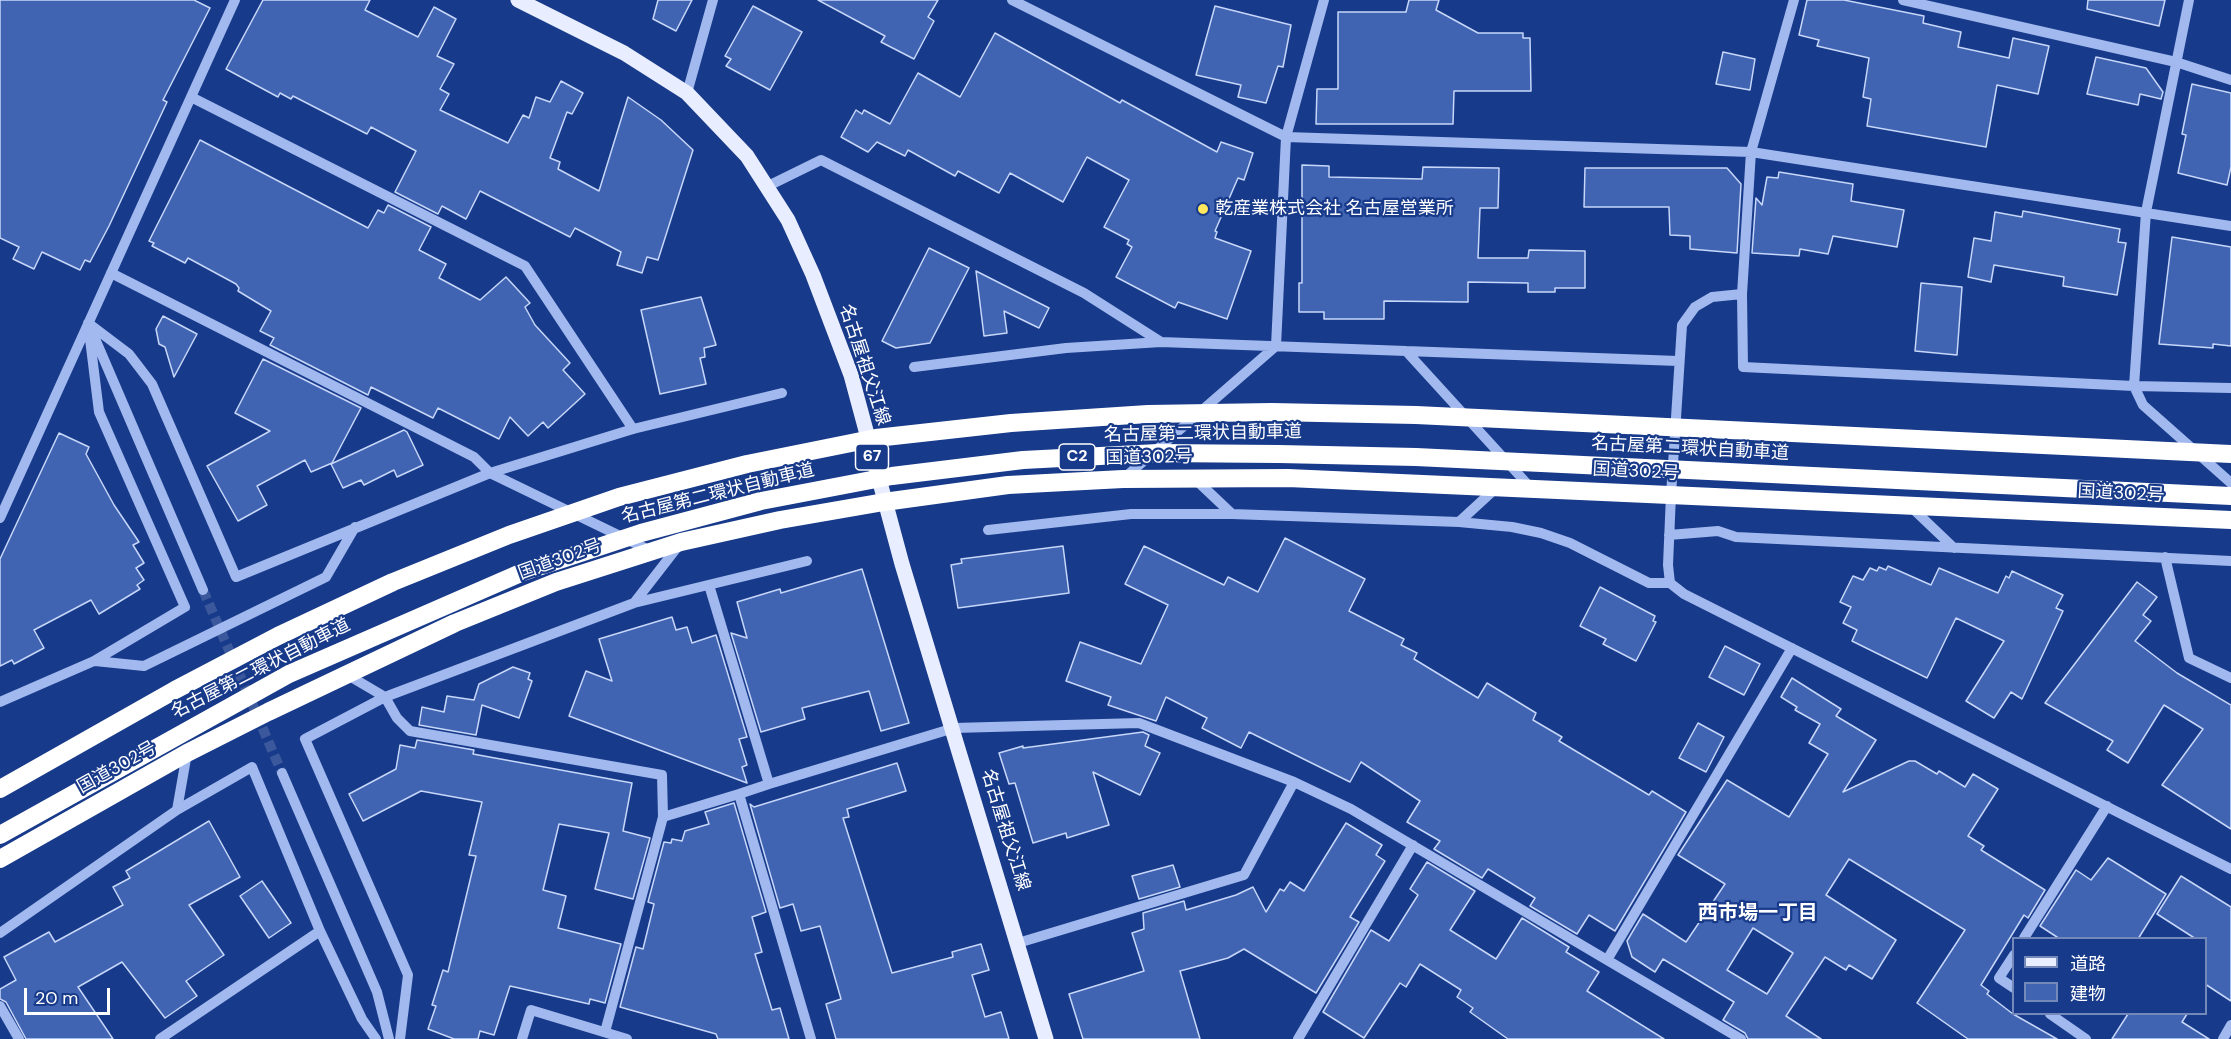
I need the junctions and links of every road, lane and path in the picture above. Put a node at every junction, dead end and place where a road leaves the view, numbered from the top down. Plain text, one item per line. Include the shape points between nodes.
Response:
1 (235, 0) edge
2 (518, 0) edge
3 (713, 0) edge
4 (1012, 0) edge
5 (1324, 0) edge
6 (1794, 0) edge
7 (1902, 0) edge
8 (2189, 0) edge
9 (2176, 62) junction
10 (2231, 80) edge
11 (687, 93) junction
12 (191, 97) junction
13 (1286, 137) junction
14 (1751, 152) junction
15 (766, 187) junction
16 (2146, 212) junction
17 (2231, 226) edge
18 (111, 273) junction
19 (1742, 294) junction
20 (88, 323) junction
21 (1161, 342) junction
22 (1276, 346) junction
23 (1406, 351) junction
24 (1678, 361) junction
25 (914, 367) dead end
26 (2134, 386) junction
27 (2231, 388) edge
28 (782, 393) dead end
29 (633, 429) junction
30 (2231, 454) edge
31 (490, 473) junction
32 (1194, 478) junction
33 (1123, 479) junction
34 (2231, 483) edge
35 (1499, 485) junction
36 (1530, 487) junction
37 (1671, 495) junction
38 (2231, 496) edge
39 (884, 502) junction
40 (1910, 506) junction
41 (1232, 514) junction
42 (0, 518) edge
43 (2231, 520) edge
44 (1459, 522) junction
45 (355, 527) junction
46 (988, 530) dead end
47 (1669, 535) junction
48 (681, 542) junction
49 (1954, 548) junction
50 (652, 551) junction
51 (2164, 558) junction
52 (807, 561) dead end
53 (2231, 561) edge
54 (1670, 583) junction
55 (710, 585) junction
56 (203, 590) tunnel mouth
57 (634, 603) junction
58 (1792, 648) junction
59 (94, 661) junction
60 (346, 674) junction
61 (2231, 678) edge
62 (385, 697) junction
63 (0, 702) edge
64 (954, 728) junction
65 (187, 753) junction
66 (282, 773) tunnel mouth
67 (1294, 782) junction
68 (769, 784) junction
69 (0, 789) edge
70 (739, 794) junction
71 (2108, 806) junction
72 (177, 810) junction
73 (663, 817) junction
74 (0, 835) edge
75 (1413, 845) junction
76 (0, 859) edge
77 (2231, 869) edge
78 (320, 931) junction
79 (0, 933) edge
80 (2025, 937) edge
81 (1018, 943) junction
82 (2012, 957) edge
83 (1607, 960) junction
84 (2012, 987) edge
85 (0, 1006) edge
86 (2051, 1015) edge
87 (2231, 1025) edge
88 (605, 1032) junction
89 (19, 1039) edge
90 (160, 1039) edge
91 (376, 1039) edge
92 (389, 1039) edge
93 (400, 1039) edge
94 (522, 1039) edge
95 (627, 1039) edge
96 (811, 1039) edge
97 (1046, 1039) edge
98 (1298, 1039) edge
99 (1741, 1039) edge
100 (2086, 1039) edge
101 (2223, 1039) edge

1 - 12 street
2 - 11 main road, 名古屋祖父江線 / 67 via 624,53
3 - 11 street
4 - 13 street
5 - 13 street
6 - 14 street
7 - 9 street
8 - 9 street
9 - 10 street
9 - 16 street
11 - 15 main road, 名古屋祖父江線 / 67 via 747,156
12 - 18 street
12 - 29 street via 525,266
13 - 14 street
13 - 22 street
14 - 16 street
14 - 19 street
15 - 21 street via 821,160 1084,294
15 - 39 main road, 名古屋祖父江線 / 67 via 788,220 813,275 851,375
16 - 17 street
16 - 26 street
18 - 20 street
18 - 31 street via 474,457
19 - 24 street via 1712,297 1695,307 1682,325
19 - 26 street via 1743,367
20 - 42 street
20 - 45 street via 129,354 152,384 236,577
20 - 56 street
20 - 59 street via 99,412 185,607
21 - 22 street
21 - 25 street via 1066,348
22 - 23 street
22 - 33 street
23 - 24 street
23 - 36 street
24 - 37 street
26 - 27 street
26 - 34 street via 2143,405
28 - 29 street
29 - 31 street
30 - 69 highway, 名古屋第二環状自動車道 / C2, bridge via 1416,415 1272,412 1148,414 1011,423 876,438 747,464 619,497 393,582 175,690
31 - 45 street
31 - 50 street
32 - 33 highway, 国道302号
32 - 35 highway, 国道302号
32 - 41 street
33 - 39 highway, 国道302号 via 1008,485
35 - 36 highway, 国道302号
35 - 44 street
36 - 37 highway, 国道302号
37 - 40 highway, 国道302号
37 - 47 street
38 - 74 highway, 名古屋第二環状自動車道 / C2, bridge via 1440,458 1279,454 1158,453 1023,460 892,476 740,507 641,533 523,572 288,674
39 - 48 highway, 国道302号
39 - 64 main road, 名古屋祖父江線 / 67
40 - 43 highway, 国道302号
40 - 49 street
41 - 44 street
41 - 46 street via 1131,514
44 - 54 street via 1541,532 1649,583
45 - 59 street via 326,577 144,666
47 - 49 street via 1718,531 1736,537
47 - 54 street
48 - 50 highway, 国道302号
48 - 57 street
49 - 51 street
50 - 60 highway, 国道302号 via 556,582
51 - 53 street
51 - 61 street via 2189,658
52 - 55 street
54 - 58 street via 1684,594
55 - 57 street
55 - 68 street
57 - 62 street
58 - 71 street
58 - 83 street
59 - 63 street
60 - 62 street
60 - 65 highway, 国道302号
62 - 73 street via 410,731 662,775
62 - 93 street via 305,739 408,975
64 - 67 street via 1139,723
64 - 68 street
64 - 81 main road, 名古屋祖父江線 / 67
65 - 72 street
65 - 76 highway, 国道302号
66 - 92 street via 377,993
67 - 75 street
67 - 81 street via 1244,875
68 - 70 street
70 - 73 street
70 - 96 street
71 - 77 street
71 - 80 street
72 - 78 street via 252,767
72 - 79 street
73 - 88 street
75 - 83 street
75 - 98 street
78 - 90 street
78 - 91 street via 362,1019
81 - 97 main road, 名古屋祖父江線 / 67
82 - 84 street via 1999,978
83 - 99 street
85 - 89 street
86 - 100 street
87 - 101 street
88 - 94 street via 531,1010
88 - 95 street

